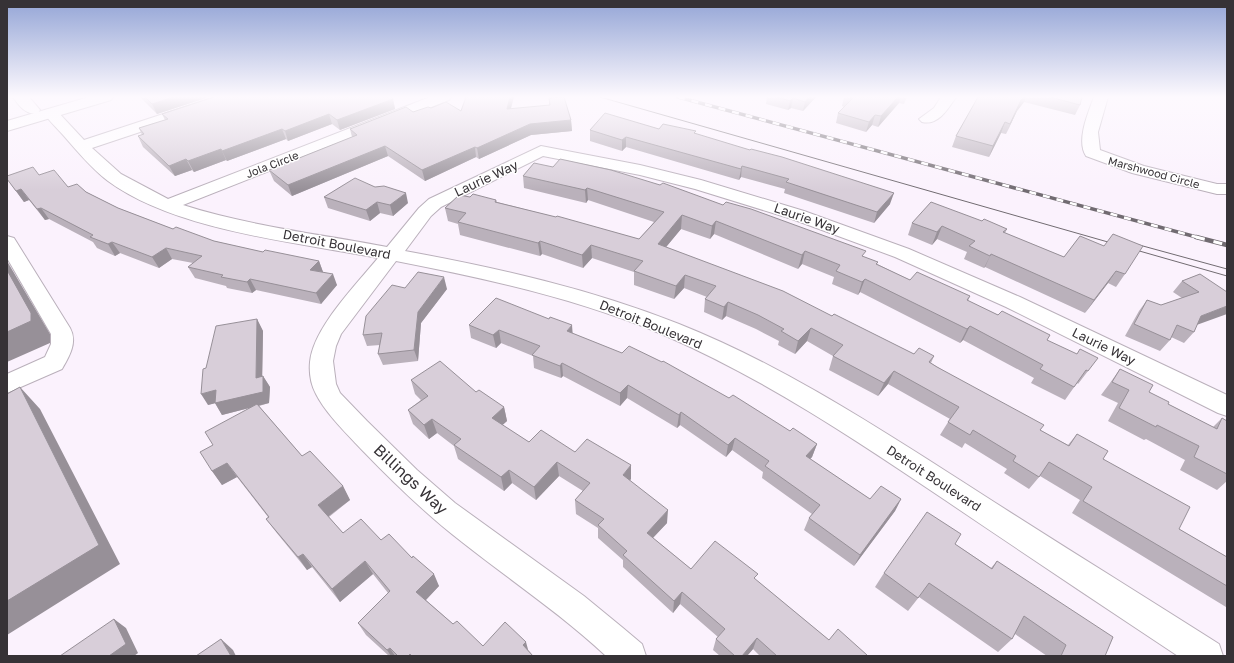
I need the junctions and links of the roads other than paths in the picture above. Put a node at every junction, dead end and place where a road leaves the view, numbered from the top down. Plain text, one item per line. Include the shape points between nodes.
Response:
1 (68, 128) edge
2 (138, 128) edge
3 (366, 128) edge
4 (1091, 128) edge
5 (82, 146) junction
6 (1227, 189) edge
7 (166, 205) junction
8 (7, 242) edge
9 (391, 254) junction
10 (7, 384) edge
11 (1227, 406) edge
12 (630, 656) edge
13 (1207, 656) edge

1 - 5 street, Detroit Boulevard
2 - 5 street
3 - 7 street, Jola Circle
4 - 6 street, Marshwood Circle via 1092,153 1109,161 1217,189
5 - 7 street, Detroit Boulevard via 101,167 122,184
7 - 9 street, Detroit Boulevard via 226,223
8 - 10 street via 62,334 62,344 54,363
9 - 11 street, Laurie Way via 435,203 542,151 701,185 849,233 1013,302
9 - 12 street, Billings Way via 341,317 325,344 321,359 321,375 327,394 394,466 439,506 564,600
9 - 13 street, Detroit Boulevard via 532,283 583,297 673,330 741,362 850,424

